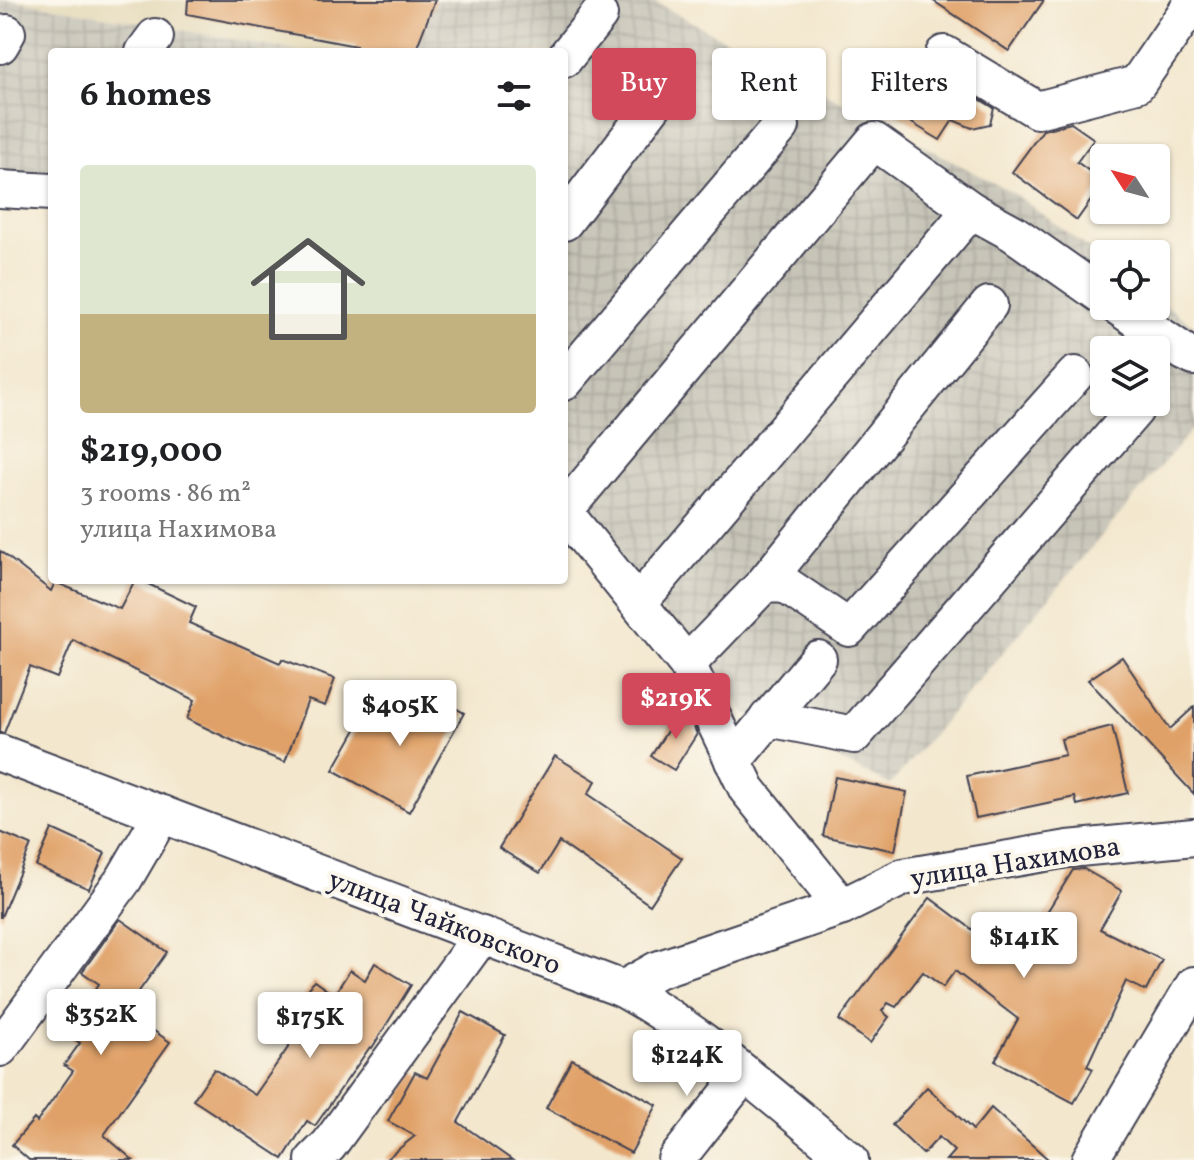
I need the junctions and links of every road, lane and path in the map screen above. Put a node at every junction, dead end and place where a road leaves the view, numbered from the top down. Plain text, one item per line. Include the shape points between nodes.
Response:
1 (1194, 1) edge
2 (599, 15) dead end
3 (568, 54) edge
4 (976, 73) edge
5 (642, 120) edge
6 (781, 126) dead end
7 (47, 185) edge
8 (0, 189) edge
9 (971, 210) junction
10 (568, 217) edge
11 (1090, 287) edge
12 (989, 305) dead end
13 (1137, 320) edge
14 (1194, 357) edge
15 (1075, 375) dead end
16 (568, 377) edge
17 (1130, 416) edge
18 (568, 507) edge
19 (568, 517) edge
20 (763, 585) junction
21 (639, 602) junction
22 (818, 659) dead end
23 (687, 664) junction
24 (768, 718) junction
25 (0, 753) edge
26 (733, 761) junction
27 (162, 814) junction
28 (1194, 837) edge
29 (842, 907) junction
30 (482, 935) junction
31 (1194, 985) edge
32 (623, 989) junction
33 (0, 1048) edge
34 (744, 1074) junction
35 (314, 1160) edge
36 (676, 1160) edge
37 (850, 1160) edge
38 (1090, 1160) edge

1 - 4 street via 1137,84 1037,110
2 - 3 street
5 - 10 street
6 - 16 street
7 - 8 street
9 - 11 street
9 - 18 street via 874,141
9 - 21 street
12 - 20 street
13 - 14 street
15 - 20 street via 849,628 784,584
17 - 24 street via 854,735
19 - 21 street
20 - 23 street
21 - 23 street
22 - 24 street
23 - 26 street
24 - 26 street
25 - 27 street, улица Чайковского
26 - 29 street via 747,789
27 - 30 street, улица Чайковского
27 - 33 street via 124,879
28 - 29 street, улица Нахимова via 1068,849 903,877
29 - 32 street, улица Нахимова via 657,970
30 - 32 street, улица Чайковского
30 - 35 street
31 - 38 street
32 - 34 street, улица Чайковского
34 - 36 street
34 - 37 street, улица Чайковского

